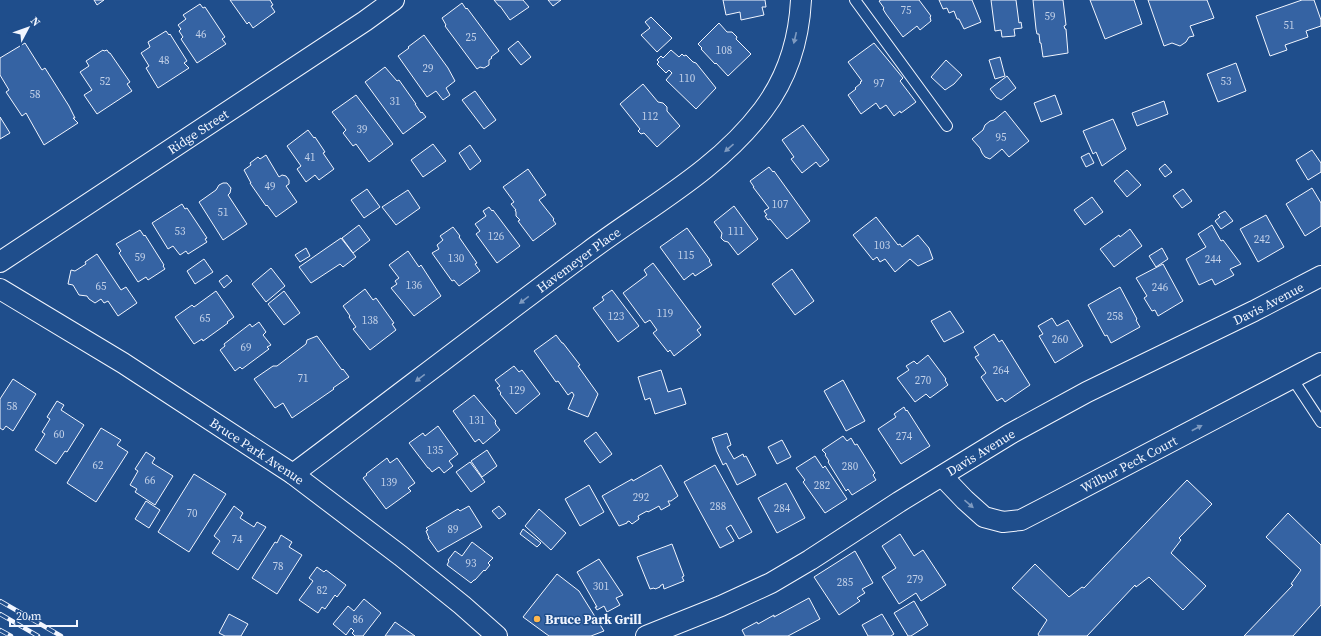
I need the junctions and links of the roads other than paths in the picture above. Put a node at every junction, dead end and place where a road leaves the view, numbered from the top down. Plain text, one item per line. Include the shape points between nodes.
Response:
1 (394, 0) edge
2 (801, 0) edge
3 (855, 0) edge
4 (947, 126) dead end
5 (0, 262) edge
6 (1321, 276) edge
7 (0, 289) edge
8 (1321, 363) edge
9 (1292, 378) junction
10 (1321, 422) edge
11 (293, 474) junction
12 (942, 476) junction
13 (497, 636) edge
14 (646, 636) edge

1 - 5 street, Ridge Street
2 -> 11 street, Havemeyer Place via 800,18 791,56 779,85 735,143 704,170 590,251
3 - 4 lane
6 - 12 street, Davis Avenue via 1088,392 1010,434
7 - 11 street, Bruce Park Avenue via 123,363
8 - 9 street, Wilbur Peck Court
9 - 10 lane
12 -> 9 street, Wilbur Peck Court via 984,517 1003,522 1021,520
11 - 13 street, Bruce Park Avenue via 401,556
12 - 14 street, Davis Avenue via 771,583

